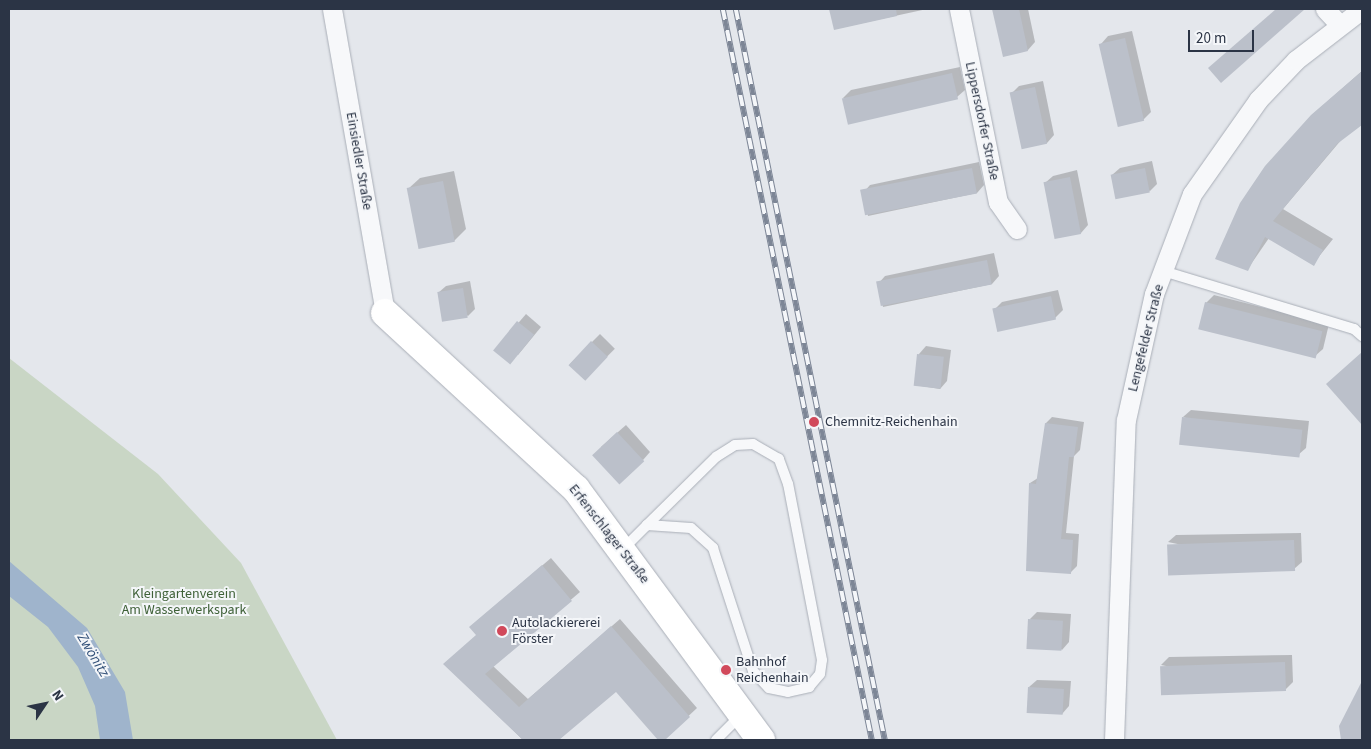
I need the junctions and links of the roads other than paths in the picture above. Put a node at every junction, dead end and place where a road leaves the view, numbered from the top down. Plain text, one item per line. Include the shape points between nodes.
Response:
1 (332, 9) edge
2 (959, 9) edge
3 (1325, 9) edge
4 (1362, 9) edge
5 (1339, 24) junction
6 (1017, 229) dead end
7 (1163, 271) junction
8 (385, 313) joint
9 (1362, 336) edge
10 (647, 525) junction
11 (621, 550) junction
12 (742, 714) junction
13 (716, 740) edge
14 (761, 740) edge
15 (1114, 740) edge

1 - 8 street, Einsiedler Straße
2 - 6 street, Lippersdorfer Straße via 998,202
3 - 5 street
4 - 5 street, Lengefelder Straße
5 - 7 street, Lengefelder Straße via 1258,100 1192,194
7 - 9 lane via 1354,329
7 - 15 street, Lengefelder Straße via 1126,420
8 - 11 main road, Erfenschlager Straße via 576,489
10 - 10 lane via 716,457 735,445 754,444 779,459 788,484 822,660 820,674 810,687 788,692 769,688 753,671 713,548 691,528
10 - 11 lane
11 - 12 main road, Erfenschlager Straße
12 - 13 lane
12 - 14 main road, Erfenschlager Straße

